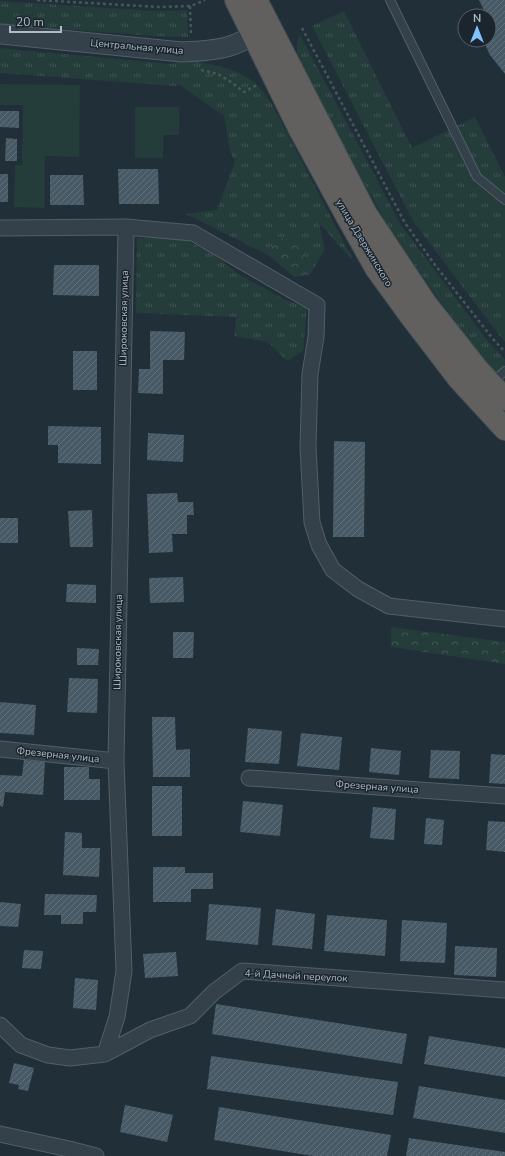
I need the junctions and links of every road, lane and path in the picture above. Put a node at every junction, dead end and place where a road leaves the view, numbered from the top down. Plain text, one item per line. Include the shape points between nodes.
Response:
1 (37, 0) edge
2 (204, 0) edge
3 (236, 0) edge
4 (256, 0) edge
5 (390, 0) edge
6 (190, 6) junction
7 (302, 28) dead end
8 (262, 31) junction
9 (0, 34) edge
10 (191, 39) dead end
11 (198, 70) dead end
12 (257, 85) dead end
13 (505, 200) edge
14 (126, 227) junction
15 (0, 228) edge
16 (505, 352) edge
17 (500, 384) edge
18 (505, 429) edge
19 (505, 619) edge
20 (0, 749) edge
21 (116, 761) junction
22 (249, 778) dead end
23 (505, 796) edge
24 (505, 990) edge
25 (0, 1025) edge
26 (105, 1054) junction
27 (0, 1134) edge
28 (96, 1156) edge

1 - 6 path via 158,7
2 - 6 path
3 - 8 highway
4 - 8 highway
5 - 13 lane via 477,177
6 - 10 path
7 - 16 path via 405,223 435,265
8 - 9 street, Центральная улица via 229,47 182,52
8 - 17 highway, улица Дзержинского via 366,214 426,304 478,370
8 - 18 highway, улица Дзержинского via 299,128 376,268 459,379
11 - 12 path via 218,74 244,92
14 - 15 street
14 - 19 street via 193,233 317,305 316,338 310,374 308,440 312,522 318,545 334,570 358,589 389,606
14 - 21 street, Широковская улица
20 - 21 street, Фрезерная улица
21 - 26 street, Широковская улица via 124,971 117,1016
22 - 23 street, Фрезерная улица
24 - 26 street, 4-й Дачный переулок via 242,972 214,992 190,1016 150,1030
25 - 26 street, 4-й Дачный переулок via 21,1045 48,1055 70,1058
27 - 28 street

